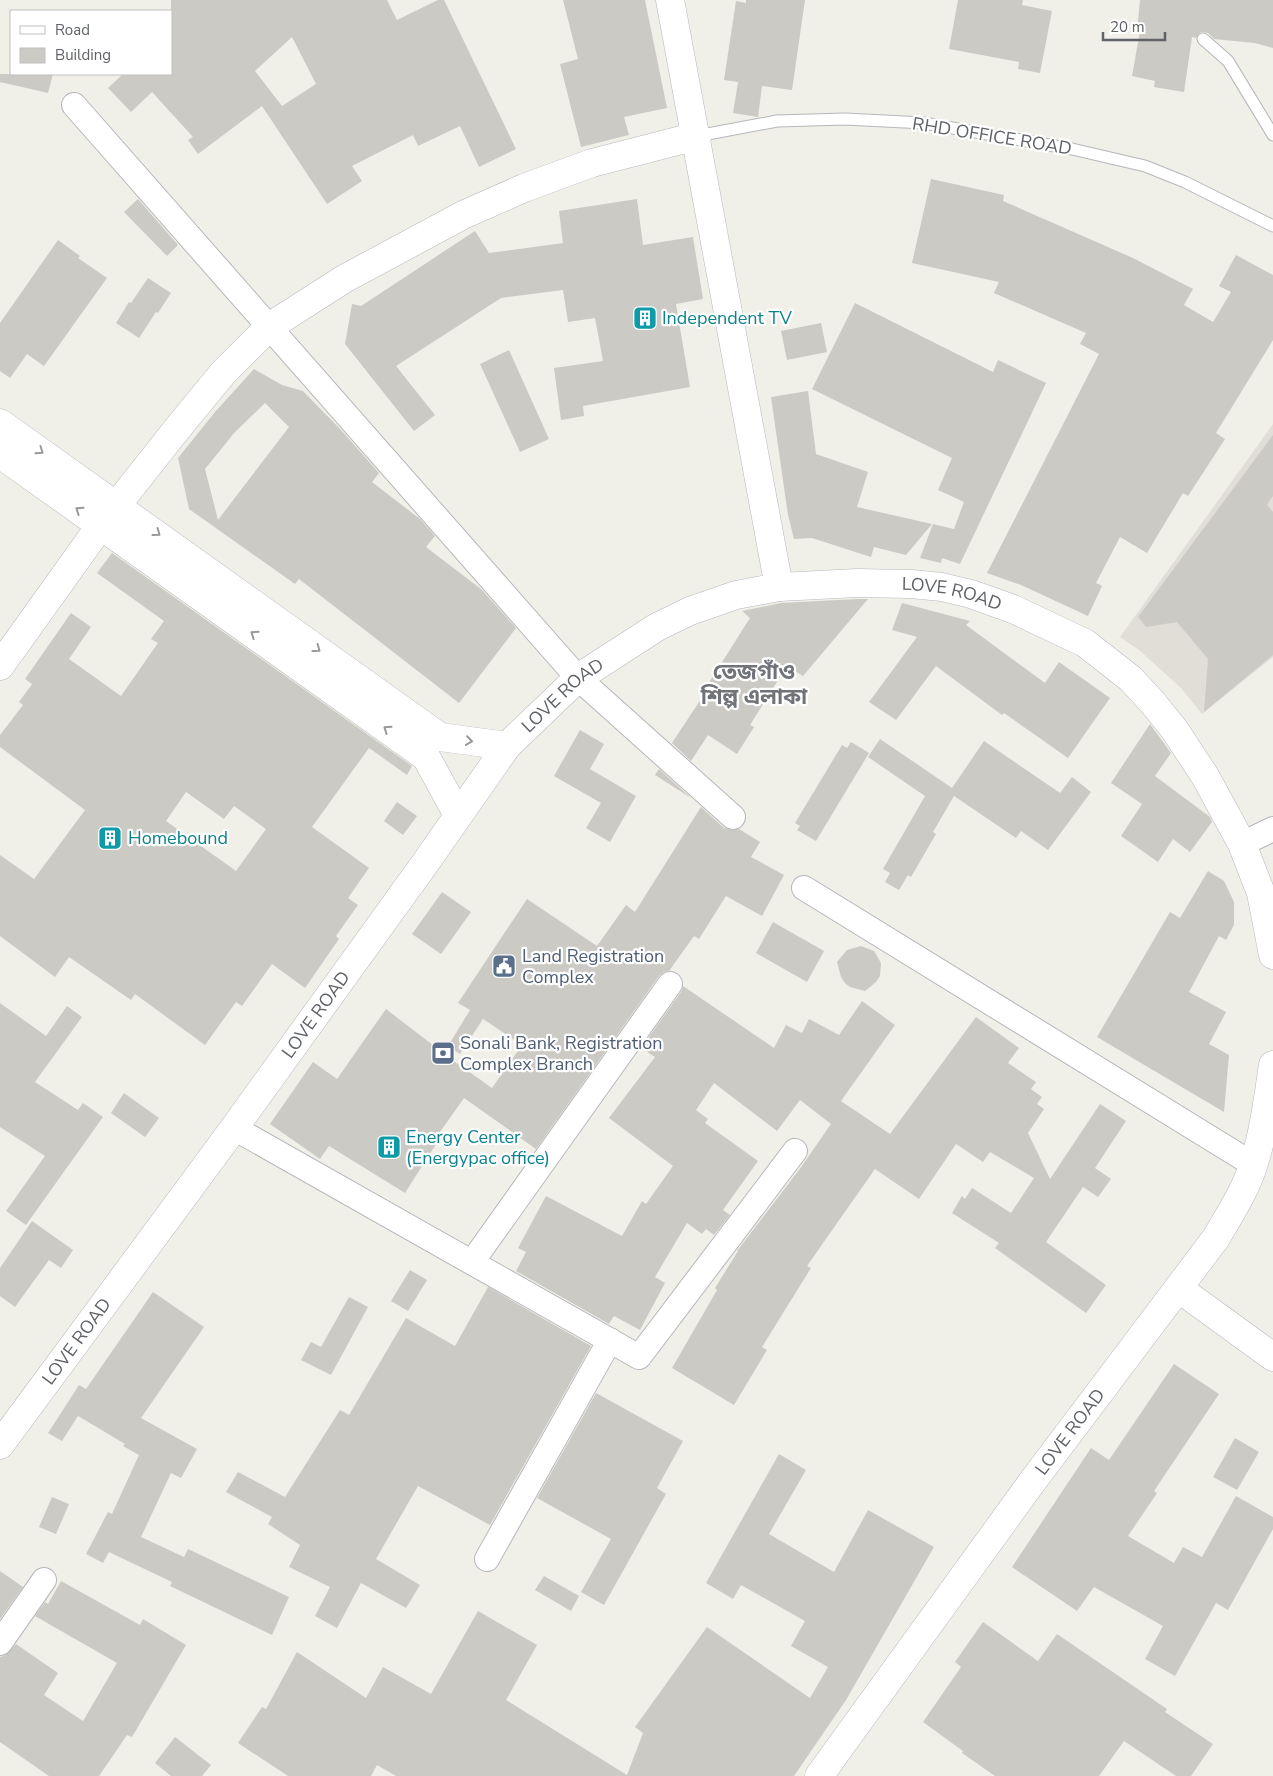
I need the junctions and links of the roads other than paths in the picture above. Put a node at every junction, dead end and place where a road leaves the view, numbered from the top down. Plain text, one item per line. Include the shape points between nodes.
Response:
1 (670, 0) edge
2 (1204, 39) dead end
3 (74, 105) dead end
4 (697, 136) junction
5 (1273, 136) edge
6 (1273, 226) edge
7 (269, 327) junction
8 (0, 422) edge
9 (0, 454) edge
10 (109, 515) junction
11 (779, 587) junction
12 (0, 666) edge
13 (578, 678) junction
14 (507, 746) junction
15 (433, 747) junction
16 (458, 815) junction
17 (734, 817) dead end
18 (1273, 829) edge
19 (1242, 844) junction
20 (804, 888) dead end
21 (1273, 955) edge
22 (670, 984) dead end
23 (1273, 1065) edge
24 (234, 1128) junction
25 (794, 1151) dead end
26 (1254, 1165) junction
27 (472, 1262) junction
28 (1178, 1288) junction
29 (610, 1340) junction
30 (1273, 1357) edge
31 (0, 1445) edge
32 (487, 1559) dead end
33 (44, 1580) dead end
34 (0, 1644) edge
35 (819, 1776) edge

1 - 4 main road
2 - 5 lane via 1228,61
3 - 7 street
4 - 6 lane, RHD OFFICE ROAD via 777,121 845,118 924,123 1072,149 1145,166 1186,182
4 - 7 main road via 592,163 472,211 344,278
4 - 11 main road
7 - 10 main road via 224,373
7 - 13 street
8 -> 10 main road
10 -> 9 main road
10 - 12 main road
10 - 15 main road
11 - 13 main road, LOVE ROAD via 736,595 690,610 657,627
11 - 19 main road, LOVE ROAD via 857,583 942,587 1014,609 1085,643 1130,678 1174,728
13 - 14 main road, LOVE ROAD
13 - 17 street
15 -> 14 main road
14 - 16 main road, LOVE ROAD
15 - 16 main road
16 - 24 main road, LOVE ROAD
18 - 19 street
19 - 21 main road, LOVE ROAD via 1261,893
20 - 26 street
22 - 27 street
23 - 26 main road, LOVE ROAD via 1265,1122
24 - 27 street
24 - 31 main road, LOVE ROAD
25 - 29 street via 640,1357
26 - 28 main road, LOVE ROAD via 1216,1238
27 - 29 street
28 - 30 main road
28 - 35 main road, LOVE ROAD via 1032,1482
29 - 32 street
33 - 34 street

